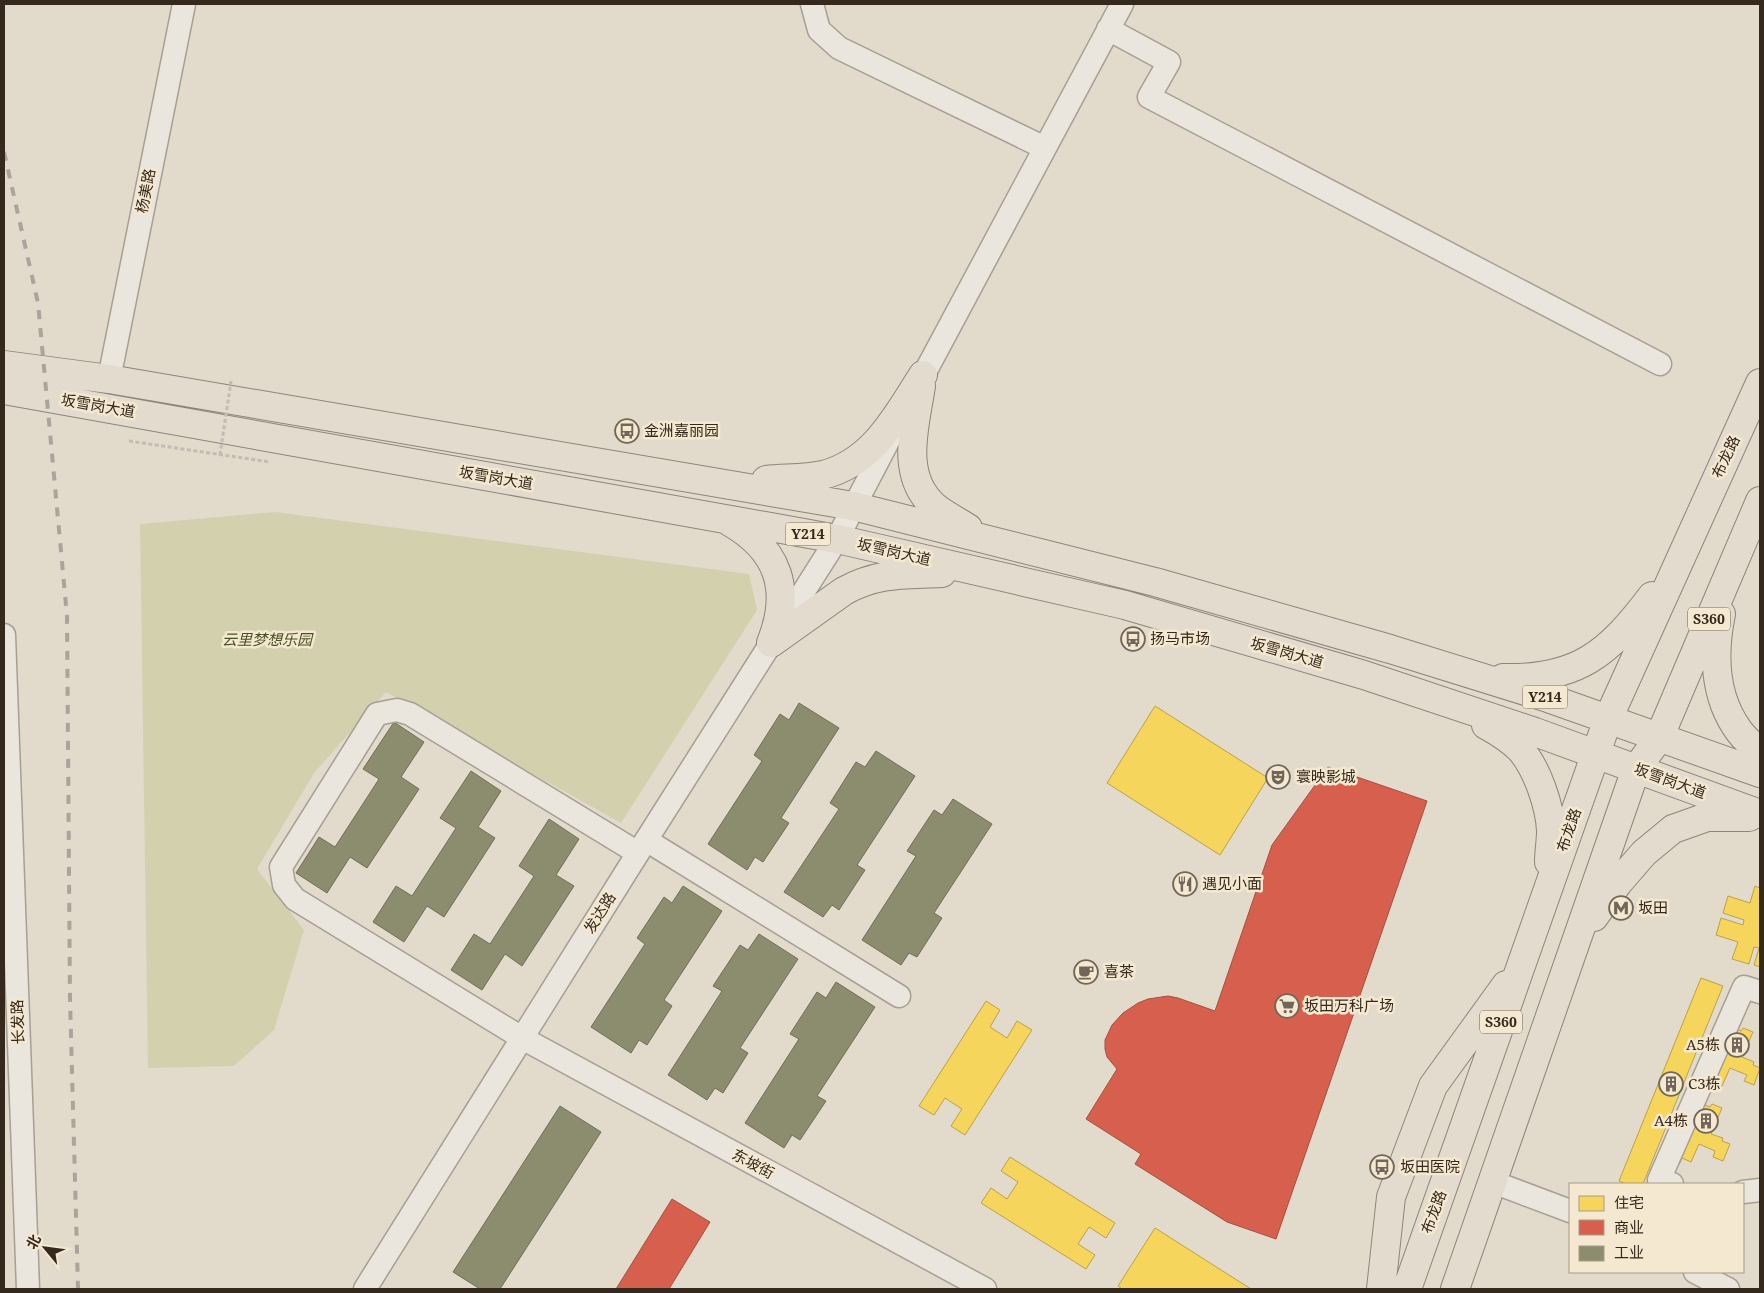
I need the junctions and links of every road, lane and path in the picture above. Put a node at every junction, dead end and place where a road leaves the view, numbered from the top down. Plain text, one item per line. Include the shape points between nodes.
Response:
1 (184, 4) edge
2 (812, 4) edge
3 (1122, 4) edge
4 (1108, 29) junction
5 (1045, 148) junction
6 (1660, 364) dead end
7 (4, 365) edge
8 (923, 375) junction
9 (109, 379) junction
10 (231, 381) dead end
11 (1760, 383) edge
12 (4, 390) edge
13 (128, 441) dead end
14 (220, 455) junction
15 (270, 462) dead end
16 (721, 482) junction
17 (1760, 501) edge
18 (854, 506) junction
19 (710, 516) junction
20 (837, 539) junction
21 (990, 541) junction
22 (1680, 558) junction
23 (980, 572) junction
24 (1729, 572) junction
25 (4, 634) edge
26 (771, 643) junction
27 (1482, 677) junction
28 (1438, 700) junction
29 (1608, 719) junction
30 (1659, 738) junction
31 (1595, 754) junction
32 (1760, 754) edge
33 (1636, 769) junction
34 (1760, 774) edge
35 (1760, 814) edge
36 (1760, 818) edge
37 (642, 847) junction
38 (1547, 893) junction
39 (1577, 940) junction
40 (1523, 962) junction
41 (1760, 992) edge
42 (899, 996) dead end
43 (522, 1038) junction
44 (1493, 1182) junction
45 (1669, 1183) edge
46 (1760, 1190) edge
47 (1744, 1192) edge
48 (1569, 1211) edge
49 (1697, 1273) edge
50 (28, 1289) edge
51 (365, 1289) edge
52 (985, 1289) edge
53 (1381, 1289) edge
54 (1407, 1289) edge
55 (1455, 1289) edge
56 (1728, 1289) edge

1 - 9 street, 杨美路
2 - 5 street via 819,30 839,48
3 - 4 street, 发达路
4 - 5 street, 发达路
4 - 6 street via 1169,62 1149,97
5 - 8 street, 发达路
7 - 9 main road, 坂雪岗大道 / Y214
8 - 16 main road via 885,434 867,453 846,466 823,475
8 - 18 street, 发达路
8 - 21 main road via 911,453 917,481 935,507
9 - 16 main road, 坂雪岗大道 / Y214
10 - 14 path, bridge
11 - 22 main road, 布龙路 / S360
12 - 19 main road, 坂雪岗大道 / Y214
13 - 14 path
14 - 15 path
16 - 18 main road, 坂雪岗大道 / Y214
17 - 24 main road, S360
18 - 20 street, 发达路
18 - 21 main road, 坂雪岗大道 / Y214
19 - 20 main road, 坂雪岗大道 / Y214
19 - 26 main road via 747,532 762,546 773,564 781,604
20 - 23 main road, 坂雪岗大道 / Y214
20 - 26 street, 发达路
21 - 27 main road, 坂雪岗大道 / Y214 via 1156,582
22 - 27 main road via 1632,622 1608,647 1585,662 1560,673 1522,678
22 - 29 main road, 布龙路 / S360
23 - 26 main road via 896,574 869,580 844,591
23 - 28 main road, 坂雪岗大道 / Y214 via 1125,605
24 - 30 main road, S360
24 - 32 main road via 1717,630 1716,669 1723,703 1739,730
25 - 50 street, 长发路
26 - 37 street, 发达路
27 - 29 main road, 坂雪岗大道 / Y214
28 - 31 main road, 坂雪岗大道 / Y214
28 - 38 main road via 1494,729 1520,749 1532,769 1544,796 1551,830
29 - 30 main road, 坂雪岗大道 / Y214
29 - 31 main road, 布龙路 / S360
30 - 33 main road, S360
30 - 34 main road, 坂雪岗大道 / Y214
31 - 33 main road, 坂雪岗大道 / Y214
31 - 38 main road, 布龙路 / S360
33 - 35 main road, 坂雪岗大道 / Y214
33 - 39 main road, S360
36 - 39 main road via 1707,817 1673,829 1644,853 1618,883
37 - 42 street, 东坡街
37 - 43 street, 发达路
37 - 43 street, 东坡街 via 410,714 397,710 377,714 280,867 284,885 295,900
38 - 40 main road, 布龙路 / S360
39 - 44 main road, S360
40 - 53 main road via 1432,1086 1391,1197
40 - 54 main road, 布龙路 / S360
41 - 45 street via 1744,987 1660,1180
43 - 51 street, 发达路
43 - 52 street, 东坡街
44 - 48 street
44 - 55 main road, S360
46 - 47 street
49 - 56 street

